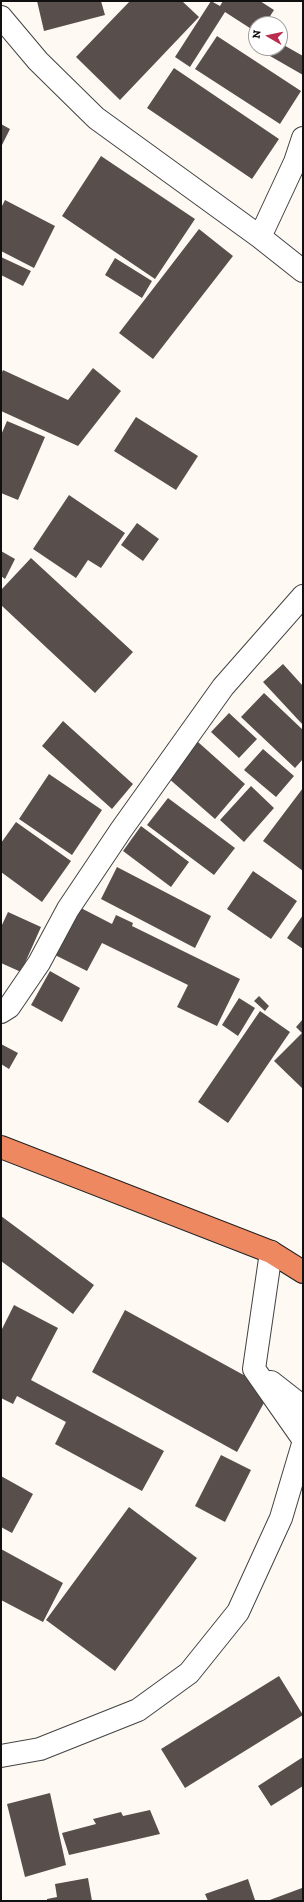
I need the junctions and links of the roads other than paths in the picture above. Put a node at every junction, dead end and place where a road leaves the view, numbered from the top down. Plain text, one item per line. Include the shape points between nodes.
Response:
1 (1, 17) edge
2 (303, 138) edge
3 (260, 237) junction
4 (303, 271) edge
5 (303, 596) edge
6 (1, 1012) edge
7 (1, 1148) edge
8 (271, 1252) junction
9 (303, 1272) edge
10 (254, 1370) junction
11 (303, 1407) edge
12 (303, 1439) edge
13 (303, 1444) edge
14 (1, 1756) edge

1 - 3 street via 38,61 96,118
2 - 3 street via 295,162
3 - 4 street
5 - 6 street via 223,687 68,909 39,963 10,1007
7 - 8 highway
8 - 9 highway
8 - 10 street
10 - 11 street
10 - 12 street
13 - 14 street via 281,1518 238,1612 189,1673 138,1710 40,1749

